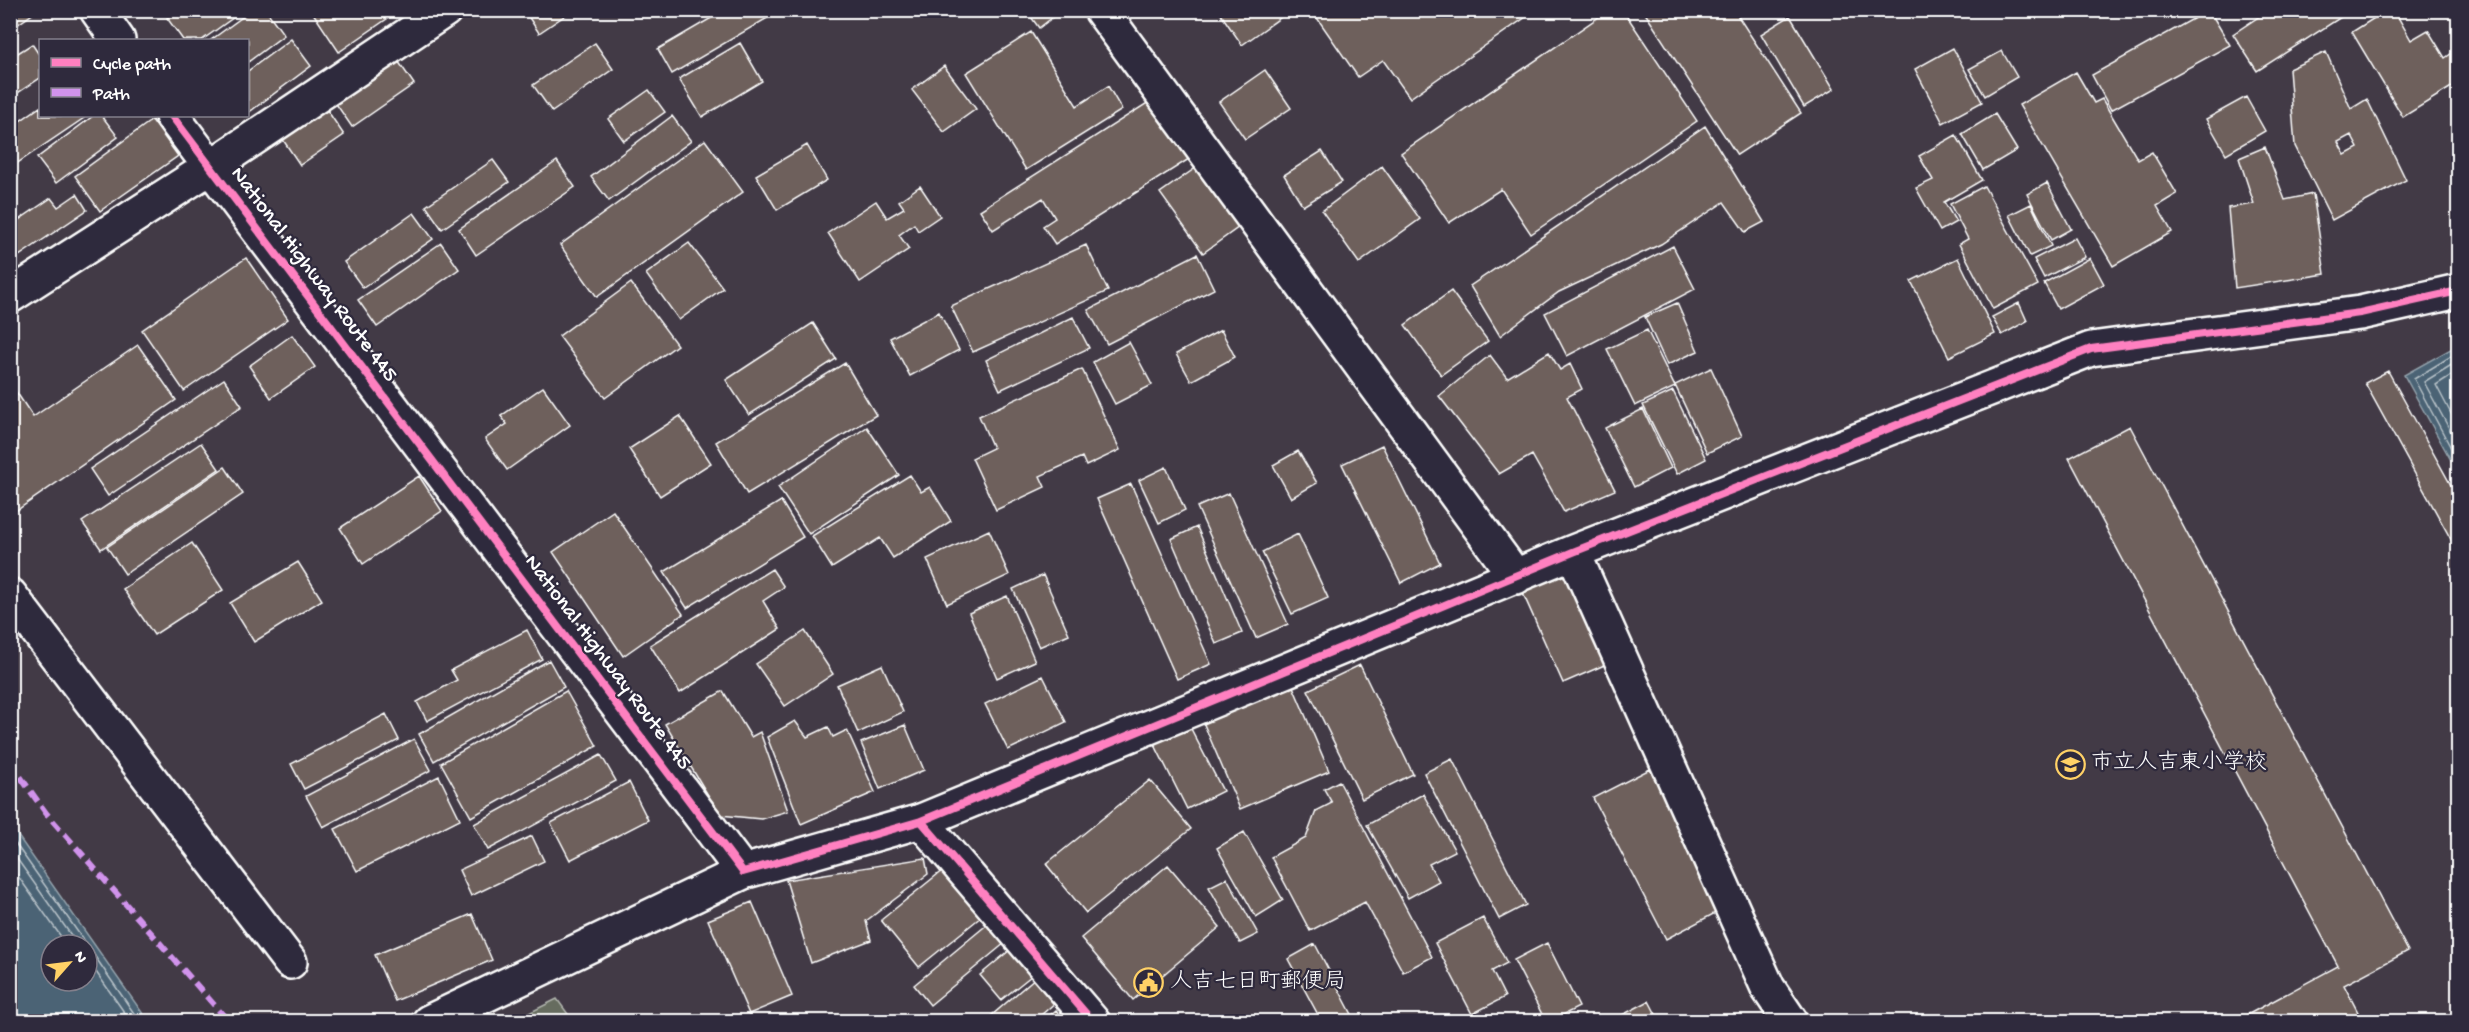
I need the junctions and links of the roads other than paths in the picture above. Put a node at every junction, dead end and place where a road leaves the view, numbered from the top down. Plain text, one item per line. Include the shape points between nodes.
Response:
1 (97, 10) edge
2 (445, 10) edge
3 (1113, 15) edge
4 (117, 39) edge
5 (173, 117) edge
6 (209, 168) junction
7 (2458, 291) edge
8 (10, 296) edge
9 (1573, 552) junction
10 (1516, 577) junction
11 (10, 595) edge
12 (921, 821) junction
13 (743, 872) junction
14 (290, 962) dead end
15 (429, 1022) edge
16 (1093, 1022) edge
17 (1791, 1022) edge

1 - 4 main road
2 - 6 main road
3 - 10 main road
5 - 6 main road, National Highway Route 445
6 - 8 main road
6 - 13 main road, National Highway Route 445
7 - 9 main road via 2360,313 2091,350
9 - 10 main road
9 - 17 main road via 1768,988
10 - 12 main road
11 - 14 main road
12 - 13 main road
12 - 16 main road
13 - 15 main road

